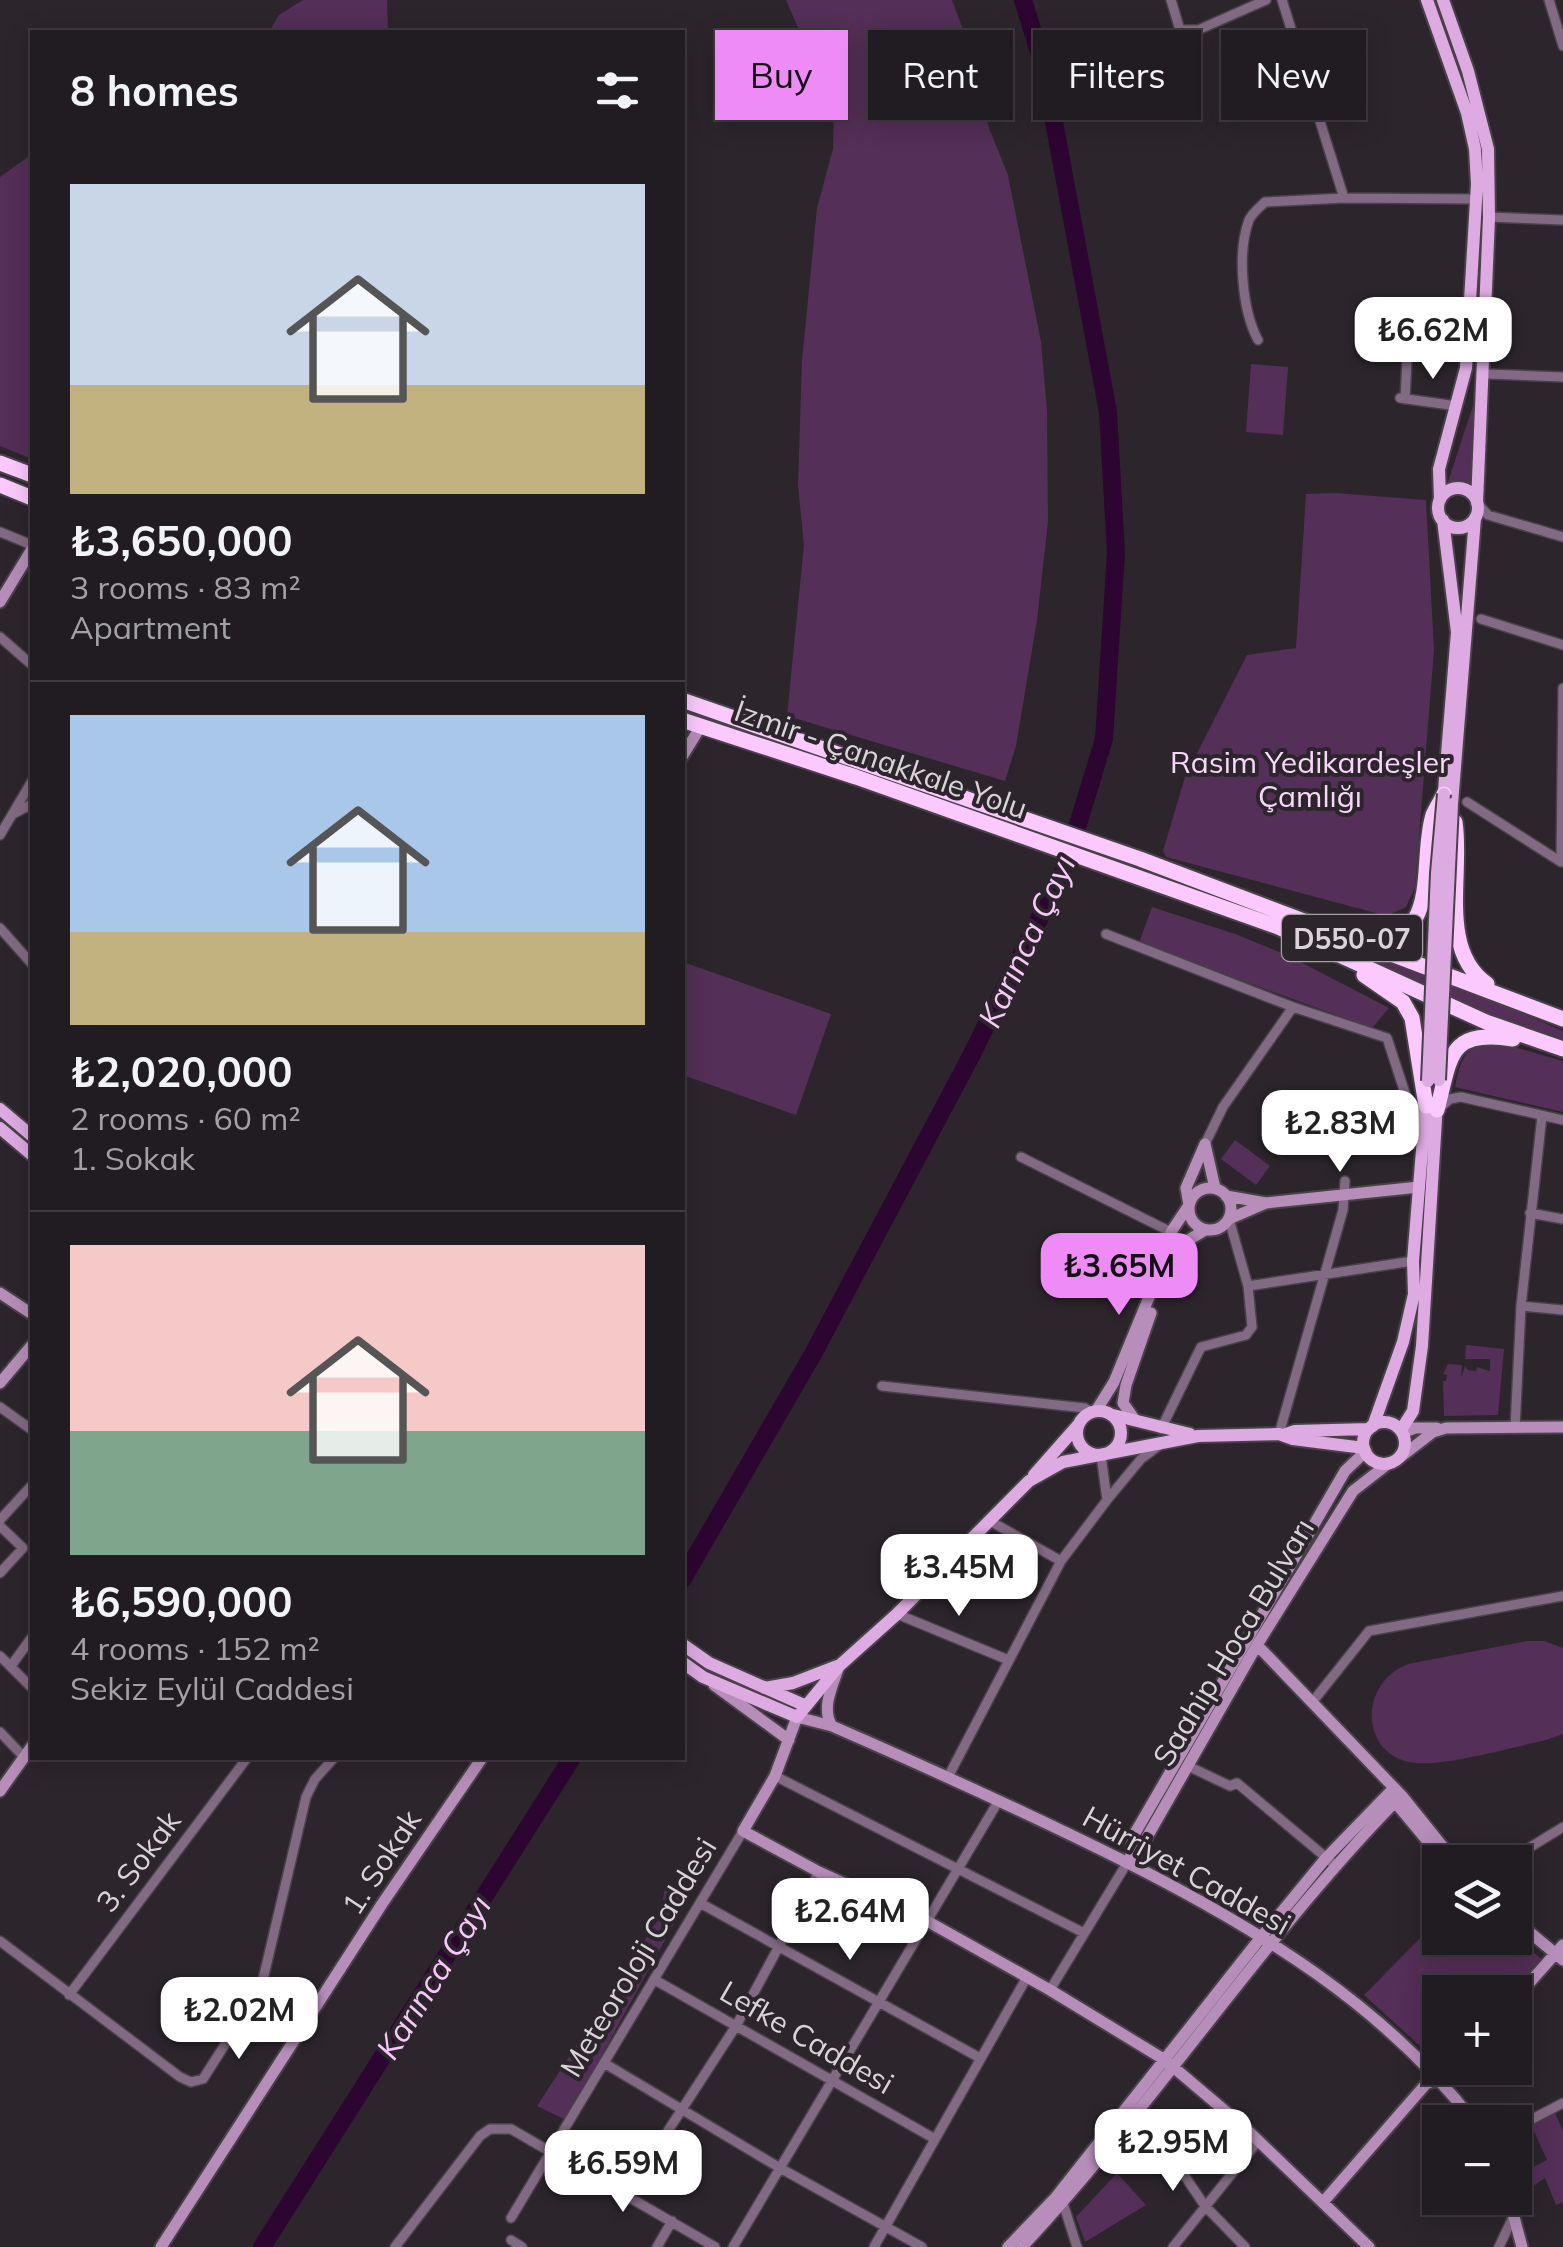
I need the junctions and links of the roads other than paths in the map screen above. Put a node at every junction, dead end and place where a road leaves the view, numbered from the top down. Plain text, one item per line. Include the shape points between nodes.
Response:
1 (1172, 0) edge
2 (1266, 0) edge
3 (1282, 0) edge
4 (1428, 0) edge
5 (1444, 0) edge
6 (1550, 0) edge
7 (1563, 46) edge
8 (1344, 198) junction
9 (1477, 199) junction
10 (1490, 217) junction
11 (1563, 220) edge
12 (1258, 340) dead end
13 (1407, 360) dead end
14 (1488, 374) dead end
15 (1563, 377) edge
16 (1457, 406) junction
17 (0, 463) edge
18 (30, 474) edge
19 (0, 485) edge
20 (30, 497) edge
21 (1440, 500) junction
22 (1480, 512) junction
23 (1443, 520) junction
24 (0, 532) edge
25 (1563, 537) edge
26 (30, 546) edge
27 (30, 550) edge
28 (0, 602) edge
29 (1481, 619) dead end
30 (0, 637) edge
31 (1563, 645) edge
32 (30, 663) edge
33 (1563, 688) edge
34 (685, 701) edge
35 (685, 721) edge
36 (701, 726) junction
37 (685, 752) edge
38 (30, 783) edge
39 (1562, 788) edge
40 (1454, 800) junction
41 (30, 805) edge
42 (12, 814) junction
43 (0, 835) edge
44 (1562, 863) edge
45 (1315, 924) junction
46 (0, 928) edge
47 (1106, 934) dead end
48 (1332, 953) junction
49 (30, 962) edge
50 (1506, 998) junction
51 (1294, 1007) junction
52 (1563, 1019) edge
53 (1558, 1047) edge
54 (1407, 1099) dead end
55 (1431, 1108) junction
56 (0, 1109) edge
57 (1542, 1116) junction
58 (1563, 1120) edge
59 (0, 1128) edge
60 (30, 1134) edge
61 (1205, 1144) junction
62 (30, 1153) edge
63 (1021, 1157) dead end
64 (1420, 1187) junction
65 (1215, 1188) junction
66 (1345, 1188) junction
67 (1226, 1196) junction
68 (1266, 1203) junction
69 (1188, 1205) junction
70 (1530, 1213) junction
71 (1563, 1219) edge
72 (1232, 1224) junction
73 (1212, 1229) junction
74 (1171, 1232) junction
75 (1413, 1261) junction
76 (1325, 1274) junction
77 (1248, 1286) junction
78 (0, 1293) edge
79 (1521, 1306) junction
80 (1563, 1310) edge
81 (30, 1313) edge
82 (30, 1347) edge
83 (0, 1384) edge
84 (882, 1386) dead end
85 (0, 1407) edge
86 (1098, 1412) junction
87 (1138, 1423) junction
88 (1079, 1424) junction
89 (1563, 1427) edge
90 (1371, 1428) junction
91 (1446, 1428) junction
92 (1515, 1428) junction
93 (30, 1429) edge
94 (1162, 1429) junction
95 (1402, 1432) junction
96 (1282, 1434) junction
97 (1198, 1436) junction
98 (1160, 1445) junction
99 (1365, 1450) junction
100 (1101, 1454) junction
101 (1394, 1461) junction
102 (1030, 1481) junction
103 (30, 1487) edge
104 (1106, 1500) junction
105 (990, 1520) junction
106 (0, 1523) edge
107 (1061, 1560) junction
108 (0, 1573) edge
109 (1563, 1596) edge
110 (896, 1614) junction
111 (30, 1640) edge
112 (1257, 1645) junction
113 (685, 1647) edge
114 (0, 1656) edge
115 (1006, 1660) junction
116 (685, 1663) edge
117 (11, 1666) junction
118 (839, 1666) junction
119 (706, 1670) junction
120 (30, 1686) edge
121 (762, 1688) junction
122 (1314, 1700) junction
123 (800, 1711) junction
124 (832, 1726) junction
125 (0, 1732) edge
126 (789, 1740) junction
127 (30, 1749) edge
128 (24, 1757) junction
129 (245, 1760) edge
130 (332, 1760) edge
131 (481, 1760) edge
132 (1188, 1766) junction
133 (775, 1776) junction
134 (948, 1776) junction
135 (0, 1791) edge
136 (1396, 1796) junction
137 (999, 1800) junction
138 (1563, 1827) edge
139 (743, 1832) junction
140 (1432, 1845) edge
141 (1440, 1845) edge
142 (1532, 1846) edge
143 (1129, 1859) junction
144 (1330, 1862) junction
145 (958, 1869) junction
146 (820, 1872) junction
147 (700, 1903) junction
148 (927, 1921) junction
149 (1532, 1932) edge
150 (1084, 1933) junction
151 (1267, 1939) junction
152 (0, 1941) edge
153 (780, 1947) junction
154 (1561, 1953) edge
155 (1028, 1977) junction
156 (656, 1980) junction
157 (1532, 1982) edge
158 (1050, 1990) junction
159 (69, 1995) junction
160 (879, 2002) junction
161 (736, 2026) junction
162 (1422, 2055) edge
163 (980, 2058) junction
164 (604, 2063) junction
165 (1170, 2064) junction
166 (832, 2080) junction
167 (1425, 2085) edge
168 (1563, 2103) edge
169 (683, 2110) junction
170 (1140, 2110) junction
171 (1532, 2119) edge
172 (935, 2139) junction
173 (1258, 2141) junction
174 (550, 2150) junction
175 (780, 2168) junction
176 (626, 2194) junction
177 (1324, 2201) junction
178 (1063, 2203) junction
179 (1205, 2206) junction
180 (1514, 2215) edge
181 (1514, 2215) edge
182 (511, 2218) dead end
183 (672, 2222) junction
184 (886, 2226) junction
185 (511, 2240) dead end
186 (1363, 2245) edge
187 (161, 2247) edge
188 (395, 2247) edge
189 (522, 2247) edge
190 (657, 2247) edge
191 (715, 2247) edge
192 (733, 2247) edge
193 (874, 2247) edge
194 (922, 2247) edge
195 (1008, 2247) edge
196 (1022, 2247) edge
197 (1077, 2247) edge
198 (1174, 2247) edge
199 (1245, 2247) edge
200 (1499, 2247) edge
201 (1522, 2247) edge

1 - 2 street via 1180,30 1198,30
3 - 8 street
4 - 9 main road via 1467,114
5 - 10 main road via 1481,116
6 - 7 street
8 - 9 street
8 - 12 street via 1265,202 1250,218 1242,264 1249,323
9 - 16 main road via 1466,368
10 - 11 street
10 - 22 main road
13 - 16 street via 1403,398
14 - 15 street
16 - 21 main road via 1438,469
17 - 18 highway
19 - 20 highway
21 - 22 main road via 1460,488 1471,493
21 - 23 main road
22 - 23 main road via 1460,528
22 - 25 street
22 - 40 main road
23 - 40 main road via 1457,632
24 - 26 street
27 - 28 street
29 - 31 street
30 - 32 street
33 - 39 street
34 - 45 highway, İzmir - Çanakkale Yolu / D550-07
35 - 36 highway, İzmir - Çanakkale Yolu / D550-07
36 - 37 street
36 - 48 highway, İzmir - Çanakkale Yolu / D550-07 via 1278,927
38 - 42 street
39 - 44 street
40 - 44 street
40 - 45 highway via 1433,816 1423,900 1400,934 1382,938
40 - 50 highway via 1460,946 1472,972
40 - 55 main road, bridge via 1437,873
41 - 42 street
42 - 43 street
45 - 50 highway, İzmir - Çanakkale Yolu / D550-07
46 - 49 street
47 - 51 street
48 - 53 highway, İzmir - Çanakkale Yolu / D550-07
48 - 55 highway via 1393,994 1412,1018
50 - 52 highway, İzmir - Çanakkale Yolu / D550-07
51 - 54 street via 1386,1038
51 - 61 street
53 - 55 highway via 1472,1037 1450,1061
55 - 57 street via 1462,1097
55 - 64 main road
55 - 95 main road via 1422,1346 1414,1411
56 - 60 main road
57 - 58 street
57 - 70 street
59 - 62 main road
61 - 65 street
61 - 69 street via 1186,1188
63 - 74 street
64 - 66 street
64 - 75 main road
65 - 67 street
65 - 69 street via 1198,1191
66 - 68 street
66 - 76 street
67 - 68 street
67 - 72 street
68 - 72 street
69 - 73 street via 1190,1218
69 - 74 street
70 - 71 street
70 - 79 street
72 - 73 street
72 - 77 street
73 - 87 street via 1177,1247 1169,1261 1122,1404
74 - 86 street
75 - 76 street
75 - 90 main road via 1410,1310
76 - 77 street
76 - 96 street
77 - 94 street via 1252,1327 1201,1347
78 - 81 street
79 - 80 street
79 - 92 street
82 - 83 street
84 - 86 street
85 - 93 street
86 - 87 main road
86 - 88 main road
86 - 100 main road via 1118,1423 1120,1437
87 - 94 main road
88 - 100 main road via 1082,1447
88 - 102 main road
89 - 92 street
90 - 95 main road via 1388,1422
90 - 96 main road
90 - 99 main road
91 - 92 street
91 - 95 street
91 - 101 street, Saahip Hoca Bulvarı
94 - 97 main road
95 - 101 main road via 1405,1448
96 - 97 main road
96 - 99 main road
97 - 98 main road
98 - 100 main road
98 - 104 street
99 - 101 main road via 1376,1462
99 - 143 street, Saahip Hoca Bulvarı via 1346,1471 1149,1808 1131,1840
100 - 102 main road via 1063,1462
100 - 104 street
101 - 112 street, Saahip Hoca Bulvarı via 1352,1491
102 - 105 main road
103 - 106 street
104 - 107 street
105 - 107 street
105 - 110 main road
106 - 108 street via 22,1548
107 - 115 street
109 - 122 street via 1369,1630
110 - 115 street
110 - 118 main road
111 - 117 street
112 - 122 street
112 - 132 street, Saahip Hoca Bulvarı
113 - 119 main road
114 - 117 street
115 - 134 street
116 - 119 main road
117 - 120 street
118 - 121 main road
118 - 123 main road
118 - 124 street via 827,1706
119 - 121 main road
119 - 123 main road
119 - 126 street
121 - 123 main road
122 - 136 street
123 - 124 street, Hürriyet Caddesi
123 - 126 street, Meteoroloji Caddesi
124 - 134 street, Hürriyet Caddesi
125 - 128 street
126 - 133 street, Meteoroloji Caddesi
127 - 128 street
128 - 135 street
129 - 159 street, 3. Sokak
130 - 159 street via 306,1797 261,1988 203,2079 180,2077
131 - 187 street, 1. Sokak
132 - 143 street, Saahip Hoca Bulvarı
132 - 144 street via 1237,1784
133 - 139 street, Meteoroloji Caddesi
133 - 145 street
134 - 137 street, Hürriyet Caddesi
136 - 140 street
136 - 141 street
136 - 144 street
137 - 143 street, Hürriyet Caddesi
137 - 145 street
138 - 142 street
139 - 146 street
139 - 147 street, Meteoroloji Caddesi
143 - 150 street
143 - 151 street, Hürriyet Caddesi
144 - 151 street
145 - 148 street
145 - 150 street
146 - 148 street
146 - 153 street
147 - 153 street
147 - 156 street, Meteoroloji Caddesi
148 - 155 street
148 - 160 street
149 - 154 street
150 - 158 street
151 - 162 street, Hürriyet Caddesi
151 - 165 street
152 - 159 street
153 - 160 street
153 - 161 street
154 - 157 street
155 - 158 street
155 - 163 street
156 - 161 street, Lefke Caddesi
156 - 164 street, Meteoroloji Caddesi
158 - 165 street
160 - 163 street
160 - 166 street
161 - 166 street, Lefke Caddesi
161 - 169 street
163 - 172 street
164 - 169 street
164 - 174 street, Meteoroloji Caddesi
165 - 170 street
165 - 173 street
165 - 195 street
166 - 172 street, Lefke Caddesi
166 - 175 street
167 - 177 street
168 - 171 street
169 - 175 street
169 - 176 street
170 - 178 street
170 - 179 street
172 - 184 street
173 - 177 street
173 - 179 street
174 - 176 street
174 - 182 street, Meteoroloji Caddesi
174 - 188 street via 512,2128 490,2129
175 - 184 street
175 - 192 street
176 - 183 street
177 - 186 street
178 - 196 street
178 - 197 street
179 - 198 street
179 - 199 street
180 - 200 street
181 - 201 street
183 - 190 street
183 - 191 street
184 - 193 street
184 - 194 street
185 - 189 street

